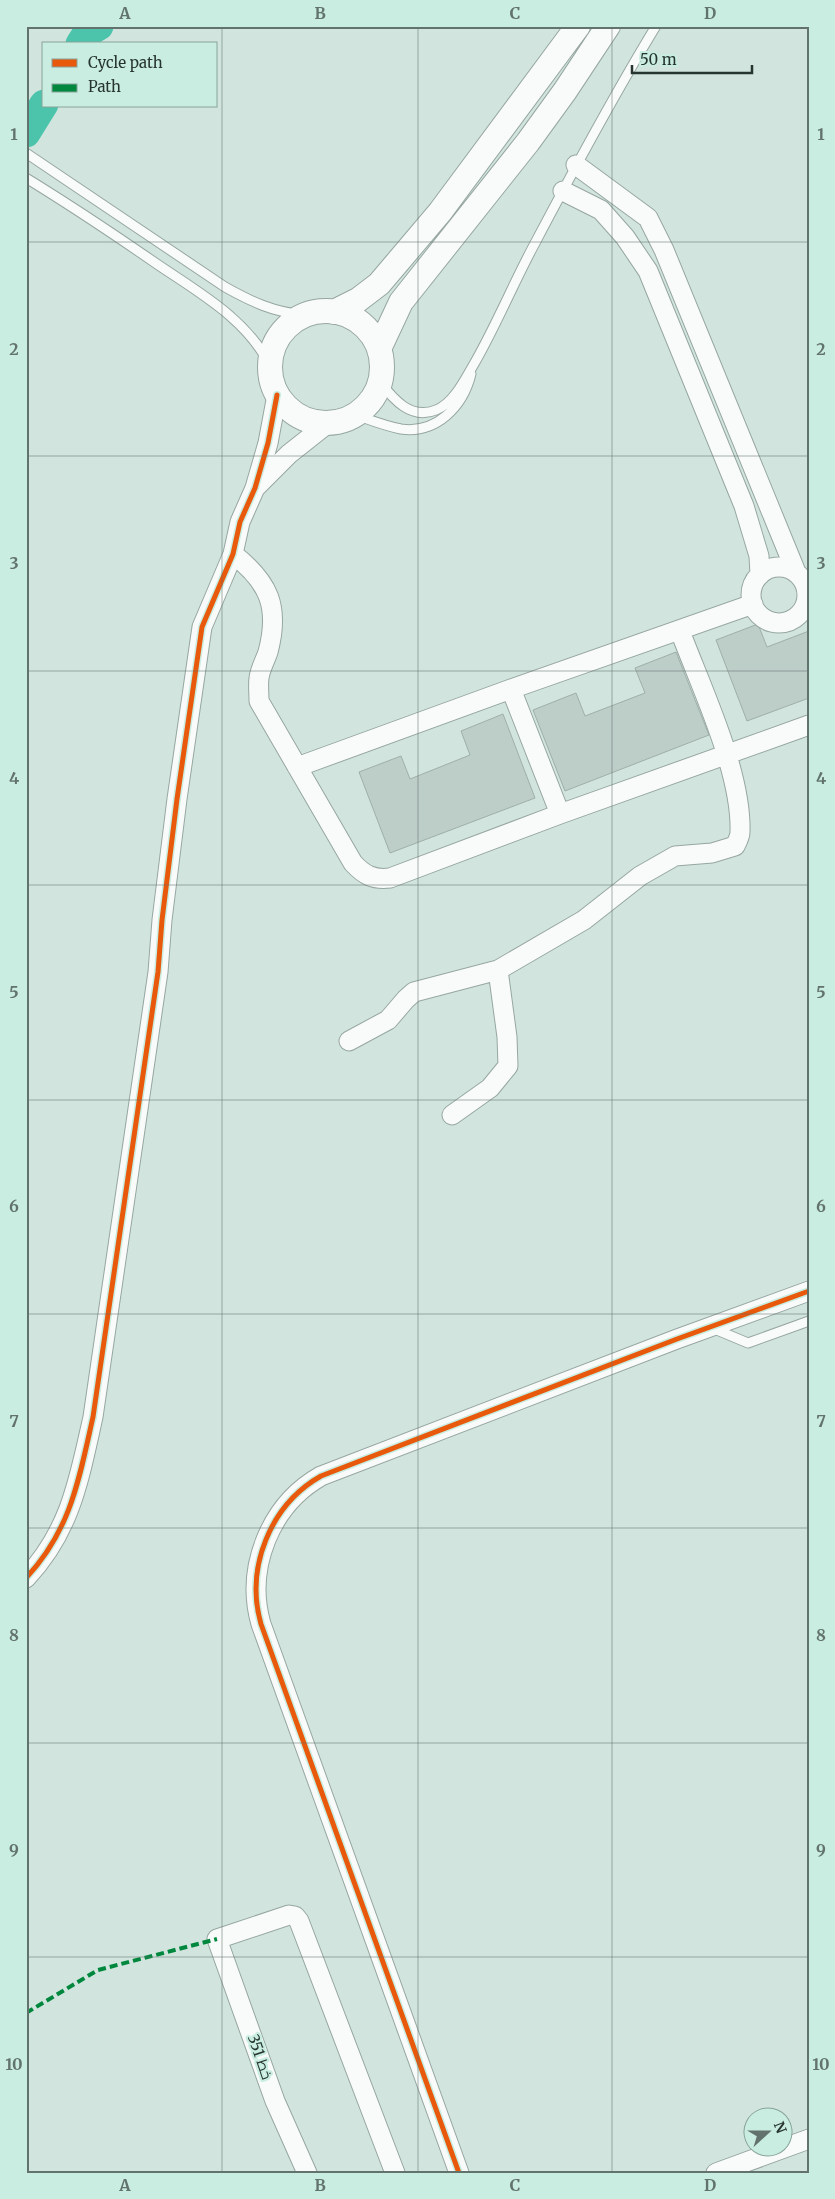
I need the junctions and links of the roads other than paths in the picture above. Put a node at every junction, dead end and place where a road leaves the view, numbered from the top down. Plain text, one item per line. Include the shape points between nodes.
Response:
1 (578, 26) edge
2 (608, 26) edge
3 (656, 26) edge
4 (26, 153) edge
5 (576, 166) junction
6 (26, 178) edge
7 (562, 191) junction
8 (334, 312) junction
9 (304, 315) junction
10 (379, 349) junction
11 (475, 362) junction
12 (270, 366) junction
13 (380, 382) junction
14 (277, 395) junction
15 (356, 415) junction
16 (327, 424) junction
17 (255, 488) junction
18 (233, 554) junction
19 (760, 575) junction
20 (803, 580) edge
21 (753, 604) junction
22 (680, 631) junction
23 (511, 689) junction
24 (809, 725) edge
25 (726, 754) junction
26 (297, 767) junction
27 (560, 814) junction
28 (498, 970) junction
29 (349, 1041) dead end
30 (452, 1115) dead end
31 (809, 1291) edge
32 (809, 1321) edge
33 (710, 1327) junction
34 (26, 1578) edge
35 (809, 2139) edge
36 (307, 2173) edge
37 (395, 2173) edge
38 (459, 2173) edge
39 (716, 2173) edge

1 - 8 street via 440,212 379,284
2 - 10 street via 534,135 406,295
3 - 5 lane
4 - 9 lane via 252,302 281,313
5 - 7 lane
5 - 20 street via 648,218
6 - 12 lane via 218,306 244,329 262,350
7 - 11 lane
7 - 19 street via 601,210 625,237 648,271 744,506 759,556
8 - 9 street
8 - 10 street via 361,324
9 - 12 street via 279,336 272,350
10 - 13 street
11 - 13 lane via 447,403 424,413 400,405
11 - 15 lane via 460,400 449,415 435,424 419,429 402,429
12 - 14 street
13 - 15 street via 367,406
14 - 16 street via 298,416
14 - 17 street
15 - 16 street
16 - 17 street via 289,454
17 - 18 street via 240,522
18 - 26 street via 256,574 270,600 273,624 259,676 259,701
18 - 34 street via 202,627 191,689 158,972 93,1417 65,1522 46,1555
19 - 20 street via 773,567 781,567
19 - 21 street via 752,589
20 - 21 street via 806,600 793,619 770,621
21 - 22 street
22 - 23 street
22 - 25 street
23 - 26 street
23 - 27 street
24 - 25 street
25 - 27 street
25 - 28 street via 738,806 740,834 735,846 712,853 675,856 640,876 584,920
26 - 27 street via 353,863 371,877 390,878
28 - 29 street via 414,992 388,1020
28 - 30 street via 508,1066 490,1088
31 - 33 street
32 - 33 lane via 748,1343
33 - 38 street via 321,1476 306,1485 281,1511 264,1545 256,1584 256,1607 261,1624
35 - 39 street
36 - 37 street, خط 351 via 275,2101 217,1939 286,1915 297,1918

